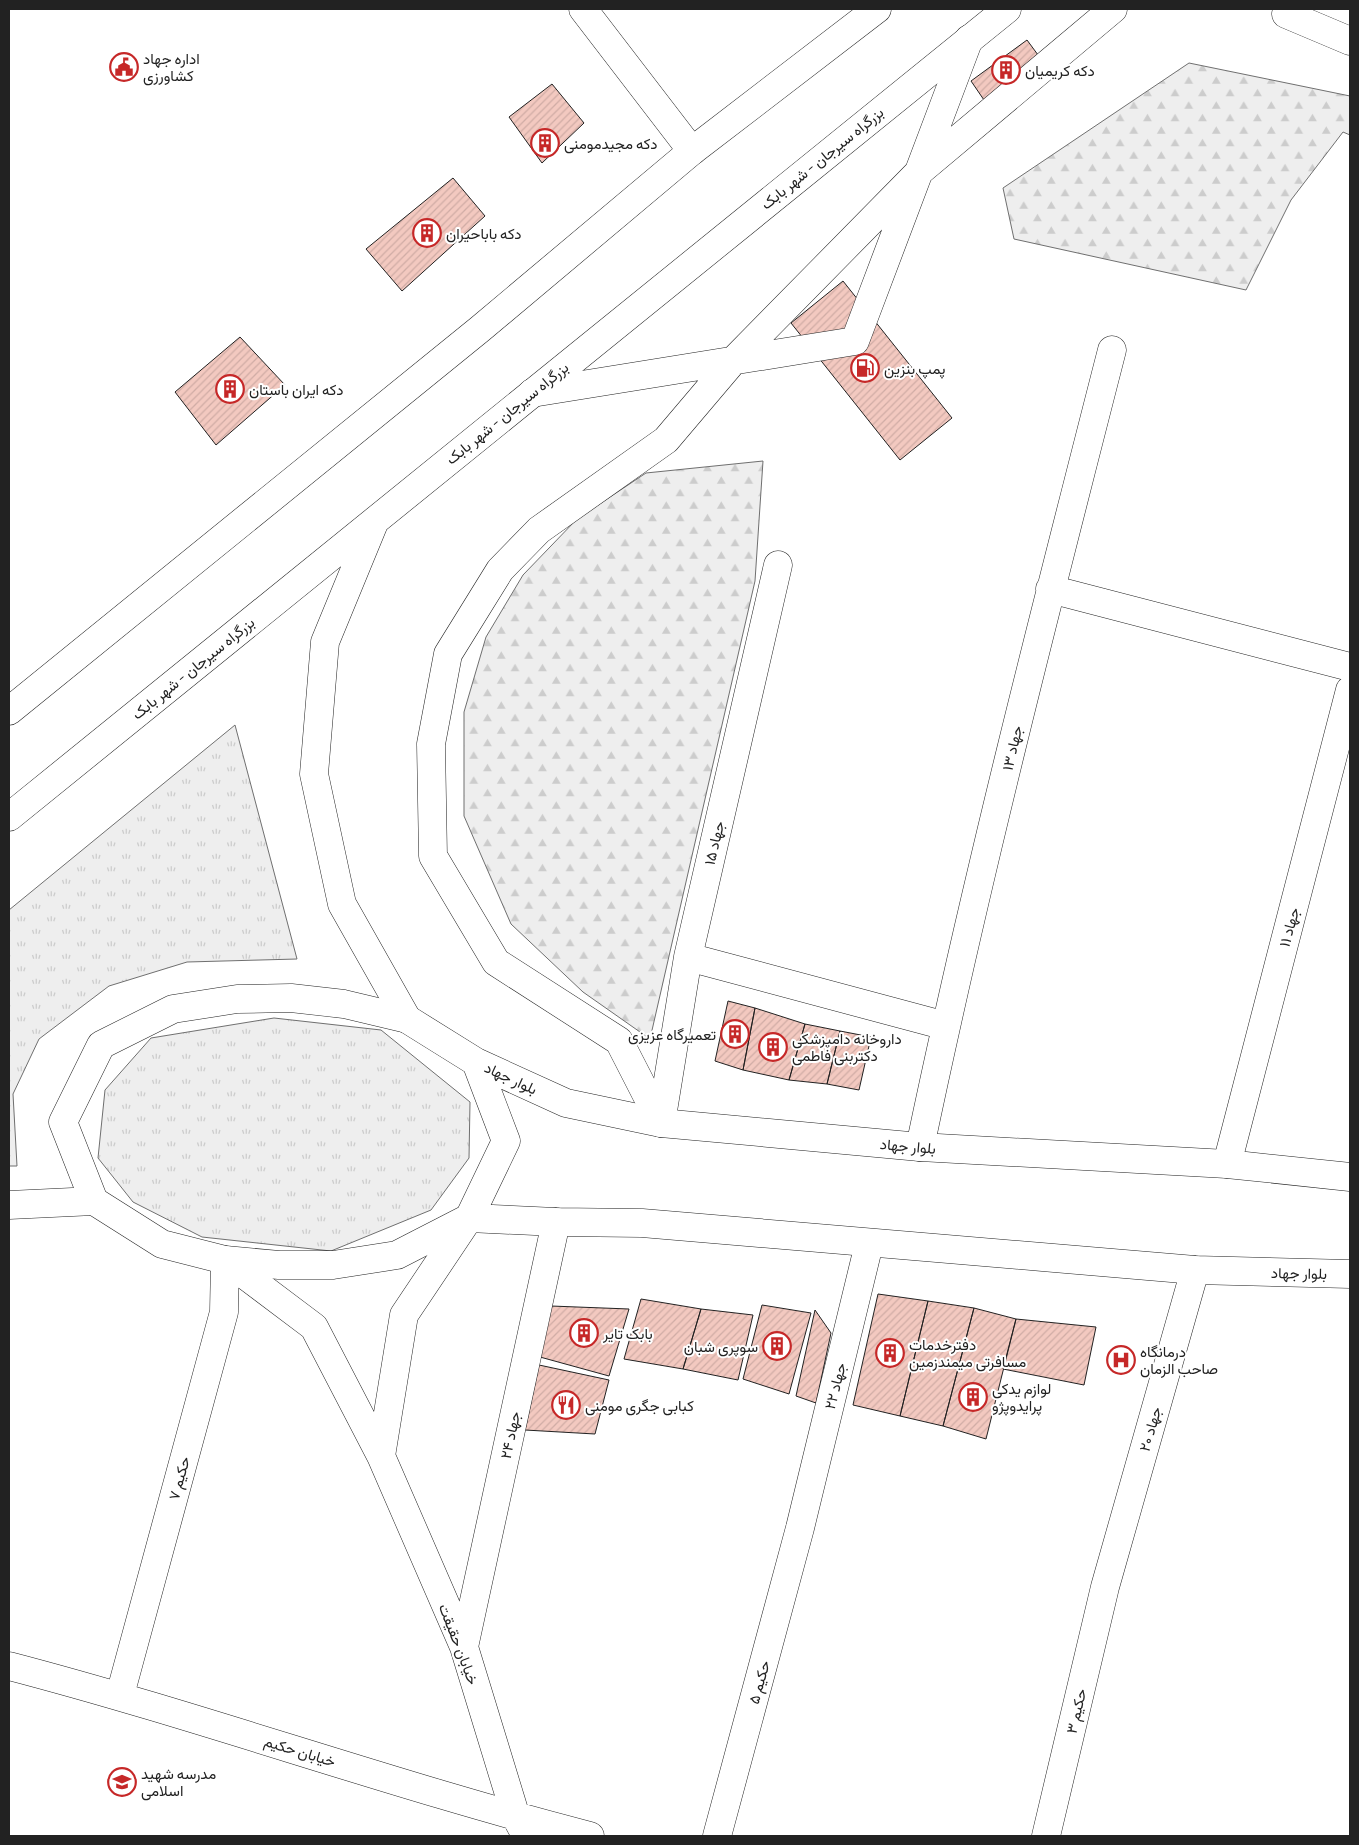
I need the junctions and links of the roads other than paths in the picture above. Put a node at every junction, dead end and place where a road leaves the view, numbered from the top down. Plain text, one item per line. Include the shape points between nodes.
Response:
1 (583, 9) edge
2 (877, 9) edge
3 (1007, 9) edge
4 (1113, 9) edge
5 (1282, 11) edge
6 (969, 39) junction
7 (1350, 41) edge
8 (692, 152) junction
9 (920, 170) junction
10 (1112, 350) dead end
11 (732, 361) junction
12 (532, 393) junction
13 (375, 520) junction
14 (778, 565) dead end
15 (1050, 589) junction
16 (1350, 667) edge
17 (1350, 690) edge
18 (9, 711) edge
19 (9, 818) edge
20 (688, 957) junction
21 (407, 1019) junction
22 (946, 1026) junction
23 (476, 1062) junction
24 (660, 1123) junction
25 (920, 1147) junction
26 (1227, 1164) junction
27 (1350, 1177) edge
28 (94, 1201) junction
29 (9, 1205) edge
30 (469, 1218) junction
31 (556, 1222) junction
32 (869, 1244) junction
33 (225, 1260) junction
34 (1195, 1270) junction
35 (1350, 1274) edge
36 (381, 1456) junction
37 (800, 1528) joint
38 (1105, 1587) joint
39 (464, 1647) junction
40 (9, 1666) edge
41 (120, 1695) junction
42 (518, 1830) edge
43 (590, 1836) edge
44 (717, 1836) edge
45 (1046, 1836) edge

1 - 8 main road
2 - 8 main road
3 - 6 main road, بزرگراه سیرجان - شهر بابک
4 - 9 main road
5 - 7 main road
6 - 9 main road
6 - 12 main road, بزرگراه سیرجان - شهر بابک
8 - 18 main road via 480,329
9 - 11 main road
9 - 11 main road via 855,341
10 - 15 main road, جهاد ۱۳
11 - 12 main road
11 - 24 main road via 666,440 539,530 500,570 448,654 431,744 433,856 496,962 619,1040
12 - 13 main road, بزرگراه سیرجان - شهر بابک
13 - 19 main road, بزرگراه سیرجان - شهر بابک
13 - 21 main road via 325,642 314,774 342,904
14 - 20 main road, جهاد ۱۵
15 - 16 main road
15 - 22 main road, جهاد ۱۳
17 - 26 main road, جهاد ۱۱
20 - 22 main road
20 - 24 main road, جهاد ۱۵
21 - 23 main road, بلوار جهاد
21 - 28 main road via 344,1004 291,998 237,999 173,1009 101,1045 63,1122
22 - 25 main road, جهاد ۱۳
23 - 24 main road, بلوار جهاد via 566,1103
23 - 30 main road via 506,1142
24 - 25 main road, بلوار جهاد
25 - 26 main road, بلوار جهاد
26 - 27 main road, بلوار جهاد
28 - 29 main road
28 - 33 main road via 162,1244
30 - 31 main road, بلوار جهاد
30 - 33 main road via 397,1255 332,1264 278,1265
30 - 36 main road via 404,1315
31 - 32 main road, بلوار جهاد via 642,1223
31 - 39 main road, جهاد ۲۴
32 - 34 main road, بلوار جهاد
32 - 37 main road, جهاد ۲۲
33 - 36 main road, خیابان حقیقت via 314,1328
33 - 41 main road, حکیم ۷ via 224,1312
34 - 35 main road, بلوار جهاد
34 - 38 main road, جهاد ۲۰
36 - 39 main road, خیابان حقیقت
37 - 44 main road, حکیم ۵
38 - 45 main road, حکیم ۳
39 - 42 main road, خیابان حقیقت
40 - 41 main road, خیابان حکیم
41 - 42 main road, خیابان حکیم
42 - 43 main road, خیابان حکیم

